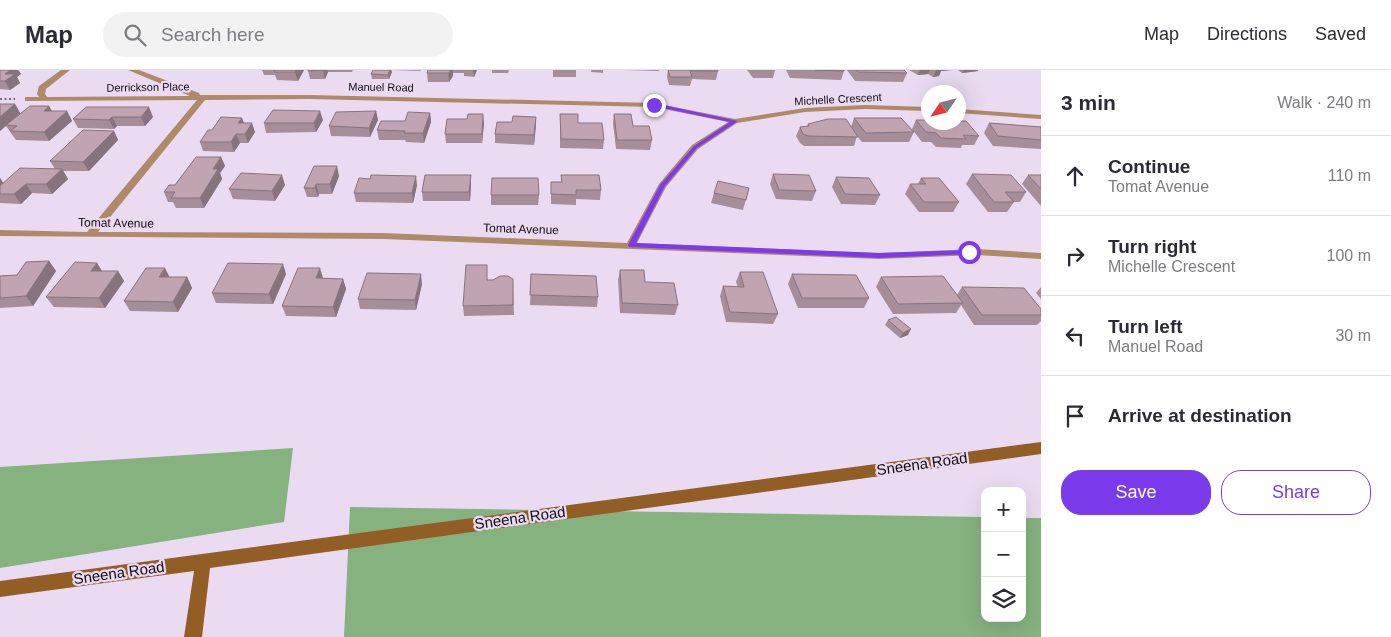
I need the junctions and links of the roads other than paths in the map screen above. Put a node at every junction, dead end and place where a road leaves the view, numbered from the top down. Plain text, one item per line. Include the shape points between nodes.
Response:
1 (66, 70) edge
2 (132, 70) edge
3 (203, 98) junction
4 (28, 99) dead end
5 (45, 99) junction
6 (921, 109) edge
7 (966, 112) edge
8 (1041, 117) edge
9 (735, 121) junction
10 (0, 233) edge
11 (90, 235) junction
12 (631, 245) junction
13 (1041, 256) edge
14 (1041, 448) edge
15 (203, 562) junction
16 (0, 590) edge
17 (193, 637) edge

1 - 5 street via 42,88 41,94
2 - 3 street, Derrickson Place
3 - 5 street, Derrickson Place
3 - 9 street, Manuel Road via 310,97 654,105
3 - 11 street
4 - 5 street, Derrickson Place
6 - 9 street, Michelle Crescent via 805,110
7 - 8 street
9 - 12 street, Michelle Crescent via 696,147 662,186
10 - 11 street, Tomat Avenue
11 - 12 street, Tomat Avenue via 383,236
12 - 13 street, Tomat Avenue via 879,256 977,252
14 - 15 street, Sneena Road
15 - 16 street, Sneena Road
15 - 17 street

